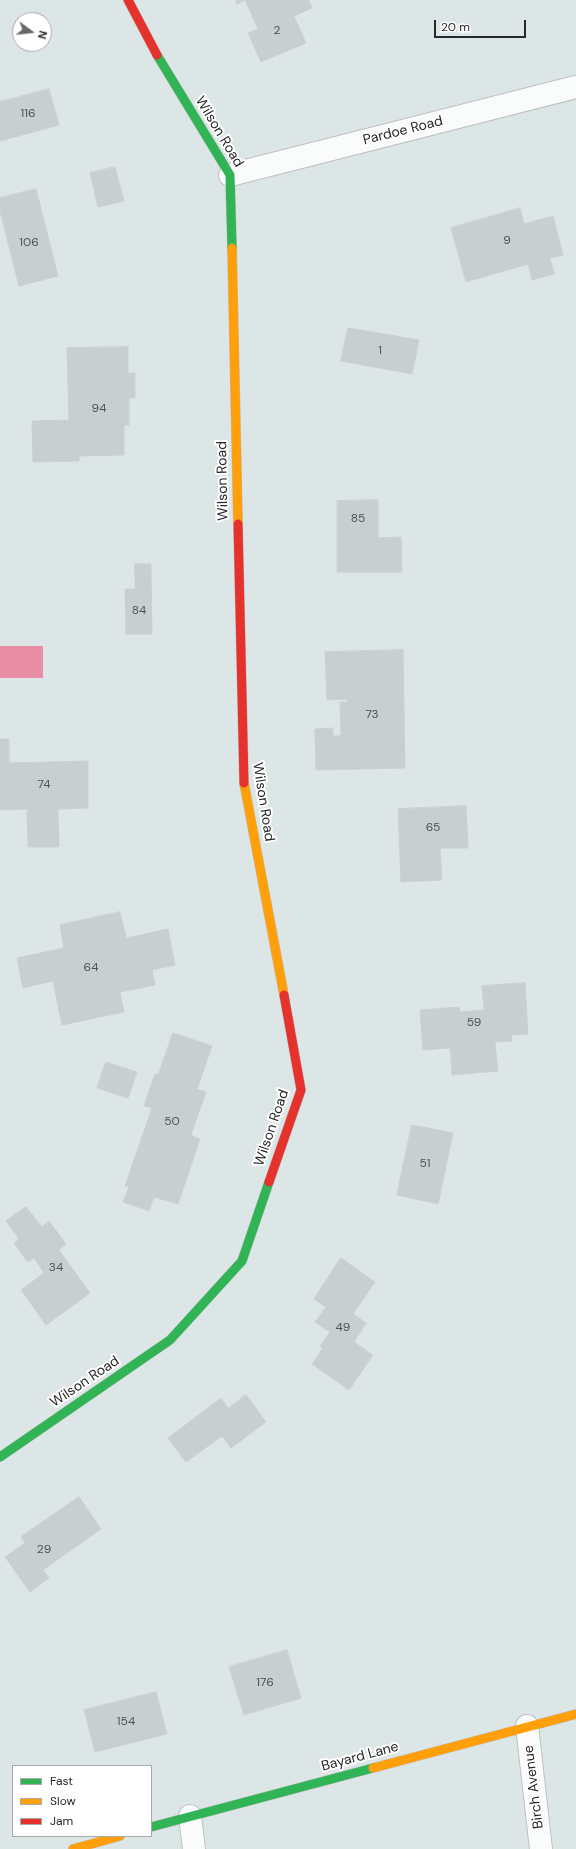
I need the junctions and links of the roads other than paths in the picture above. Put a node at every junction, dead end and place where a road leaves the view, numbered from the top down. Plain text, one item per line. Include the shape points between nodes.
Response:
1 (128, 0) edge
2 (576, 87) edge
3 (230, 175) junction
4 (0, 1457) edge
5 (576, 1714) edge
6 (527, 1726) junction
7 (190, 1816) junction
8 (152, 1827) edge
9 (116, 1837) edge
10 (73, 1849) edge
11 (194, 1849) edge
12 (541, 1849) edge

1 - 3 main road, Wilson Road via 174,85
2 - 3 street, Pardoe Road
3 - 4 main road, Wilson Road via 242,776 300,1090 242,1260 170,1340
5 - 6 main road, Bayard Lane
6 - 7 main road, Bayard Lane
6 - 12 street, Birch Avenue
7 - 8 main road, Bayard Lane
7 - 11 street
9 - 10 main road

